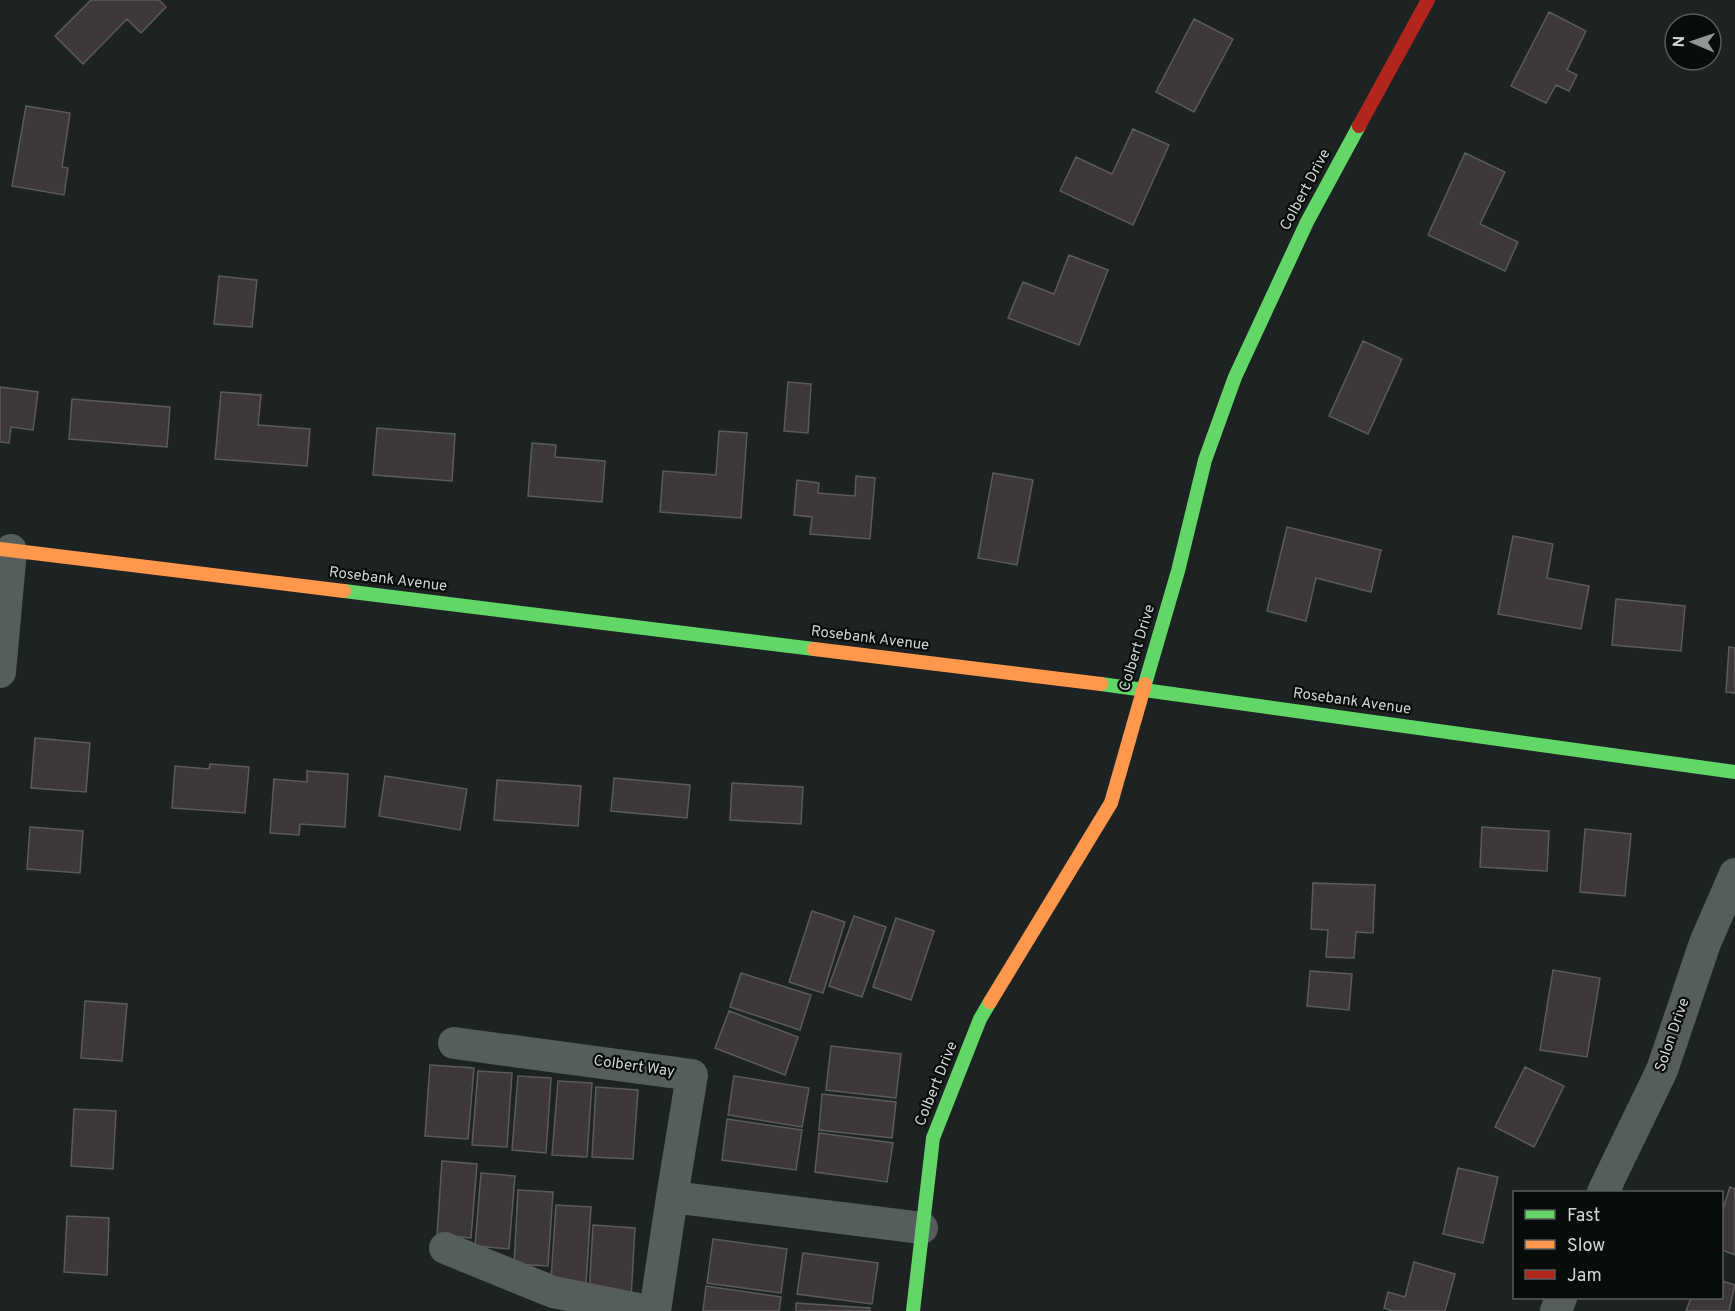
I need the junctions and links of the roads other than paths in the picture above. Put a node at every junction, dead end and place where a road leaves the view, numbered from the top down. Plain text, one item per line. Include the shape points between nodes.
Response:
1 (1428, 0) edge
2 (5, 549) edge
3 (0, 672) edge
4 (1143, 689) junction
5 (1735, 772) edge
6 (1735, 874) edge
7 (454, 1043) dead end
8 (1603, 1191) edge
9 (672, 1197) junction
10 (922, 1228) junction
11 (445, 1248) dead end
12 (648, 1311) edge
13 (655, 1311) edge
14 (913, 1311) edge

1 - 4 street, Colbert Drive via 1307,222 1235,376 1205,460
2 - 3 street
2 - 4 street, Rosebank Avenue
4 - 5 street, Rosebank Avenue
4 - 10 street, Colbert Drive via 1111,803 980,1019 933,1138
6 - 8 street, Solon Drive via 1705,943 1662,1070
7 - 9 street, Colbert Way via 692,1075
9 - 10 street
9 - 13 street, Colbert Way
10 - 14 street, Colbert Drive
11 - 12 street via 553,1292

